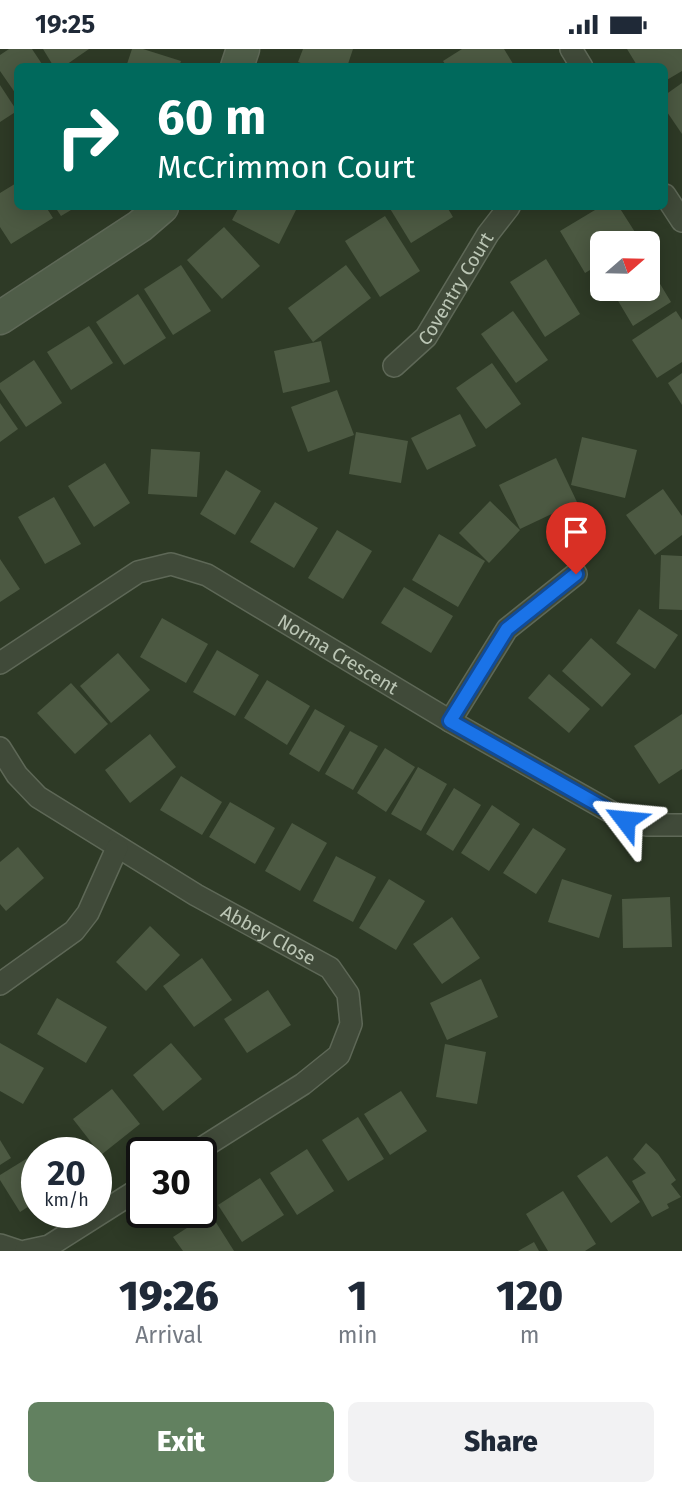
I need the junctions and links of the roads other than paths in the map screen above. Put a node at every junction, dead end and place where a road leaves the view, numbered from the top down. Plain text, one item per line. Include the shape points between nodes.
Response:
1 (668, 200) edge
2 (159, 210) edge
3 (507, 210) edge
4 (682, 221) edge
5 (0, 318) edge
6 (394, 366) dead end
7 (576, 574) dead end
8 (0, 663) edge
9 (450, 721) junction
10 (0, 748) edge
11 (682, 825) edge
12 (117, 848) junction
13 (0, 985) edge
14 (217, 1138) edge
15 (126, 1197) edge
16 (0, 1245) edge
17 (18, 1251) edge
18 (26, 1251) edge

1 - 4 street
2 - 5 street
3 - 6 street, Coventry Court via 426,337
7 - 9 street via 507,629
8 - 9 street, Norma Crescent via 138,572 171,564 207,575
9 - 11 street, Norma Crescent via 625,820
10 - 12 street, Abbey Close via 38,797
12 - 13 street via 88,913 74,931
12 - 14 street, Abbey Close via 330,968 348,994 351,1024 339,1055 303,1084
15 - 18 street via 49,1246
16 - 17 street

